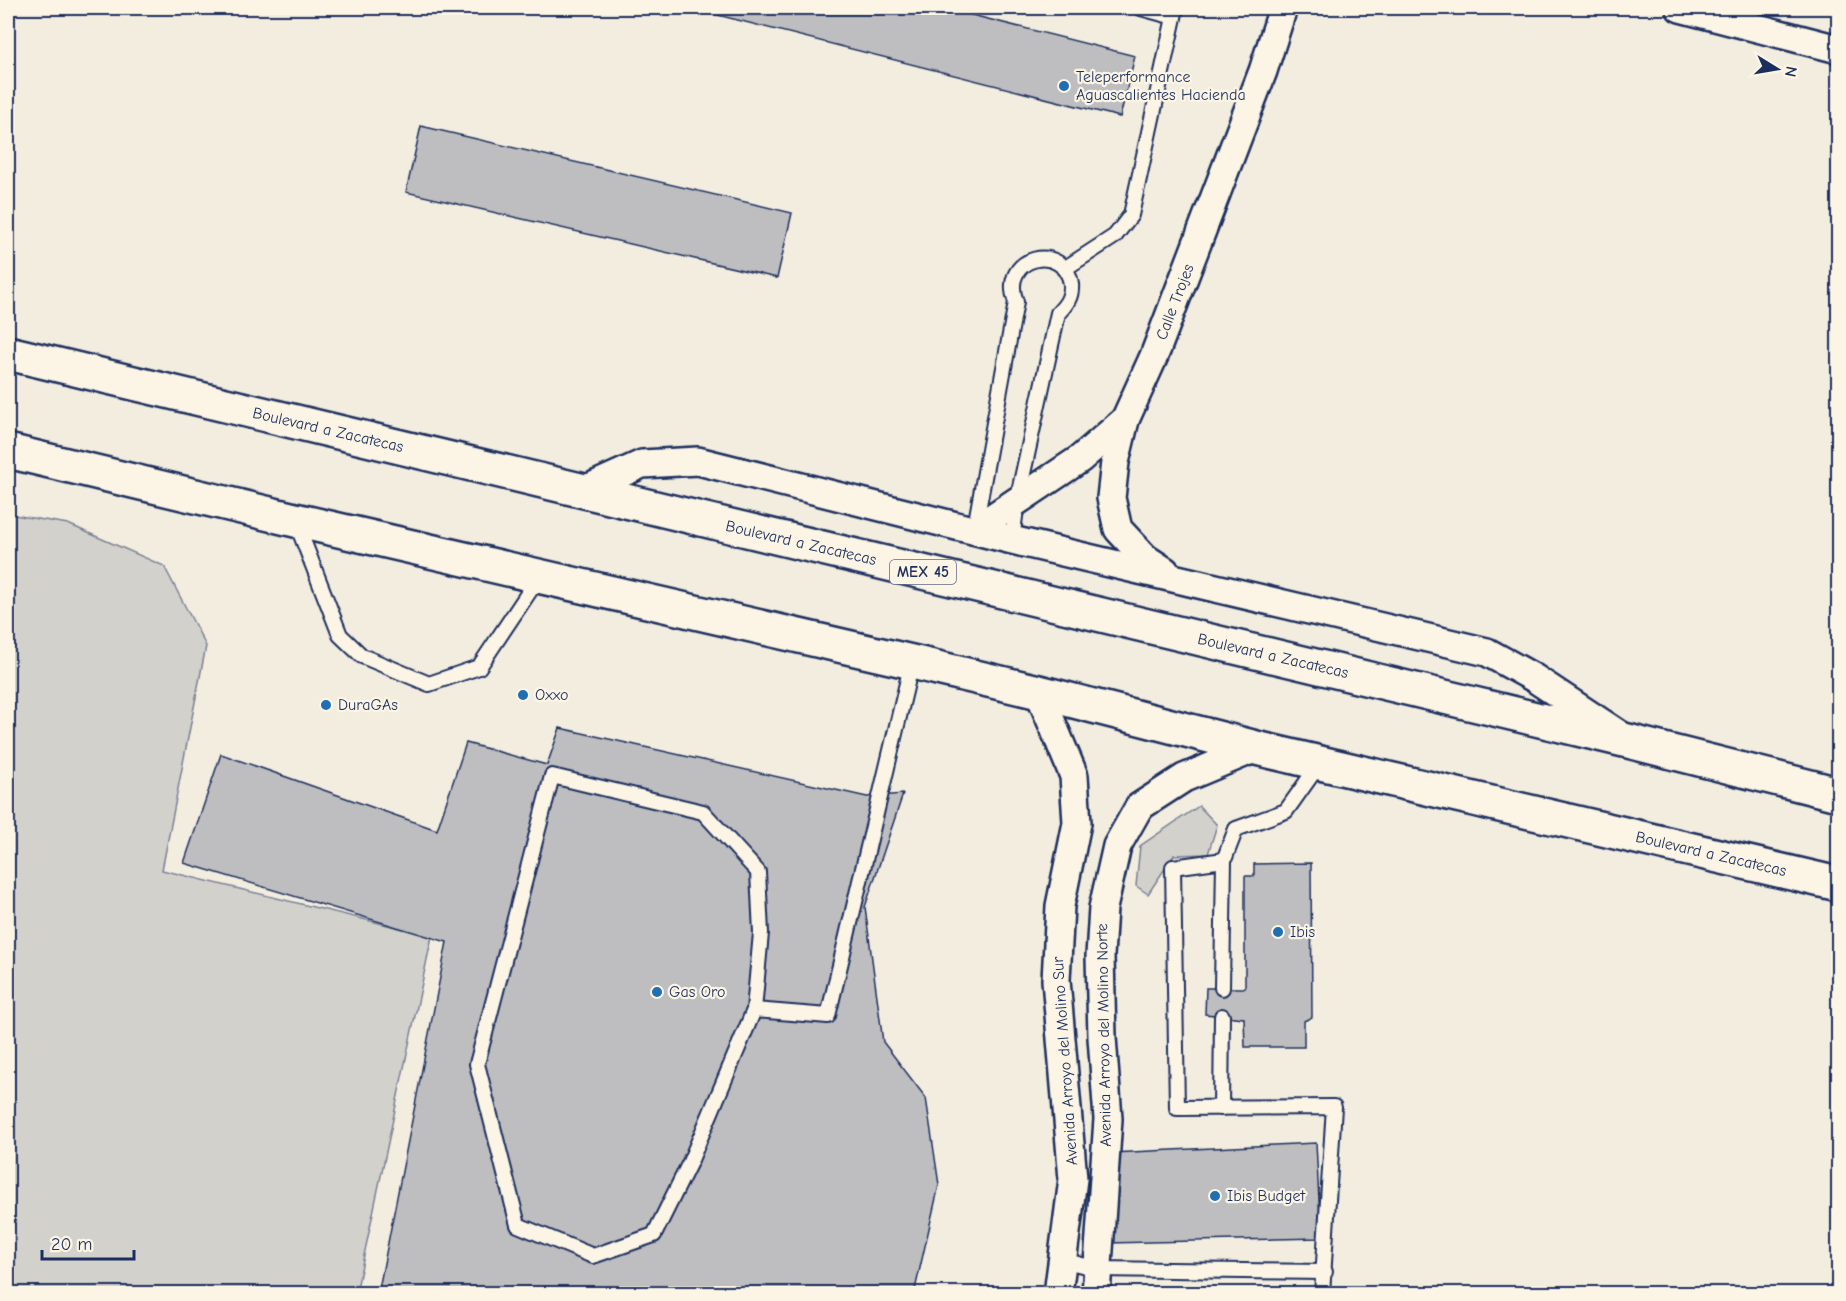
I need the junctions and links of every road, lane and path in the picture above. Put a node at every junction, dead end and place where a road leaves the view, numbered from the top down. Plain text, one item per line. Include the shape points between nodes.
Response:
1 (1141, 8) edge
2 (1283, 8) edge
3 (1680, 8) edge
4 (1175, 12) edge
5 (1839, 49) edge
6 (1064, 269) junction
7 (8, 353) edge
8 (1125, 420) junction
9 (8, 451) edge
10 (582, 491) junction
11 (1017, 501) junction
12 (295, 520) junction
13 (975, 530) junction
14 (1011, 540) junction
15 (540, 575) junction
16 (1174, 577) junction
17 (912, 662) junction
18 (1039, 692) junction
19 (1628, 741) junction
20 (1257, 748) junction
21 (1320, 763) junction
22 (1839, 794) edge
23 (1224, 860) junction
24 (1839, 884) edge
25 (1060, 906) junction
26 (1103, 908) junction
27 (1222, 988) dead end
28 (754, 1010) junction
29 (1222, 1016) dead end
30 (1221, 1108) junction
31 (1062, 1260) junction
32 (1325, 1272) junction
33 (1097, 1281) edge
34 (1058, 1293) edge
35 (1322, 1293) edge

1 - 4 lane
2 - 8 street, Calle Trojes via 1263,71 1154,357
3 - 5 street
4 - 6 lane via 1131,215 1115,236
6 - 11 lane via 1069,277 1070,297 1058,313
6 - 13 lane via 1038,258 1021,266 1012,283 1016,302
7 - 10 main road, Boulevard a Zacatecas / MEX 45
8 - 11 street via 1080,459
8 - 16 street, Calle Trojes via 1111,498 1118,529 1145,558
9 - 12 main road, Boulevard a Zacatecas
10 - 13 street via 642,464 698,461
10 - 19 main road, Boulevard a Zacatecas / MEX 45
11 - 13 street
11 - 14 lane
12 - 15 main road, Boulevard a Zacatecas
12 - 15 lane via 340,635 362,656 429,684 479,667
13 - 14 street
14 - 16 street
15 - 17 main road, Boulevard a Zacatecas
16 - 19 street via 1487,652 1534,678
17 - 18 main road, Boulevard a Zacatecas
17 - 28 lane via 828,1016
18 - 20 main road, Boulevard a Zacatecas
18 - 25 street, Avenida Arroyo del Molino Sur via 1074,776 1077,823
19 - 22 main road, Boulevard a Zacatecas / MEX 45
20 - 21 main road, Boulevard a Zacatecas
20 - 26 street, Avenida Arroyo del Molino Norte via 1184,778 1139,807 1117,846
21 - 23 lane via 1286,811 1236,829
21 - 24 main road, Boulevard a Zacatecas
23 - 27 lane
23 - 30 lane via 1173,867 1177,1108
25 - 26 street
25 - 31 street, Avenida Arroyo del Molino Sur via 1056,980 1073,1179
26 - 33 street, Avenida Arroyo del Molino Norte via 1100,956 1108,1119
28 - 28 lane via 690,1162 654,1235 593,1256 519,1226 477,1064 552,776 703,812 758,872 761,933
29 - 30 lane
30 - 32 lane via 1334,1107
31 - 33 lane
31 - 34 street, Avenida Arroyo del Molino Sur
32 - 33 lane
32 - 35 lane

